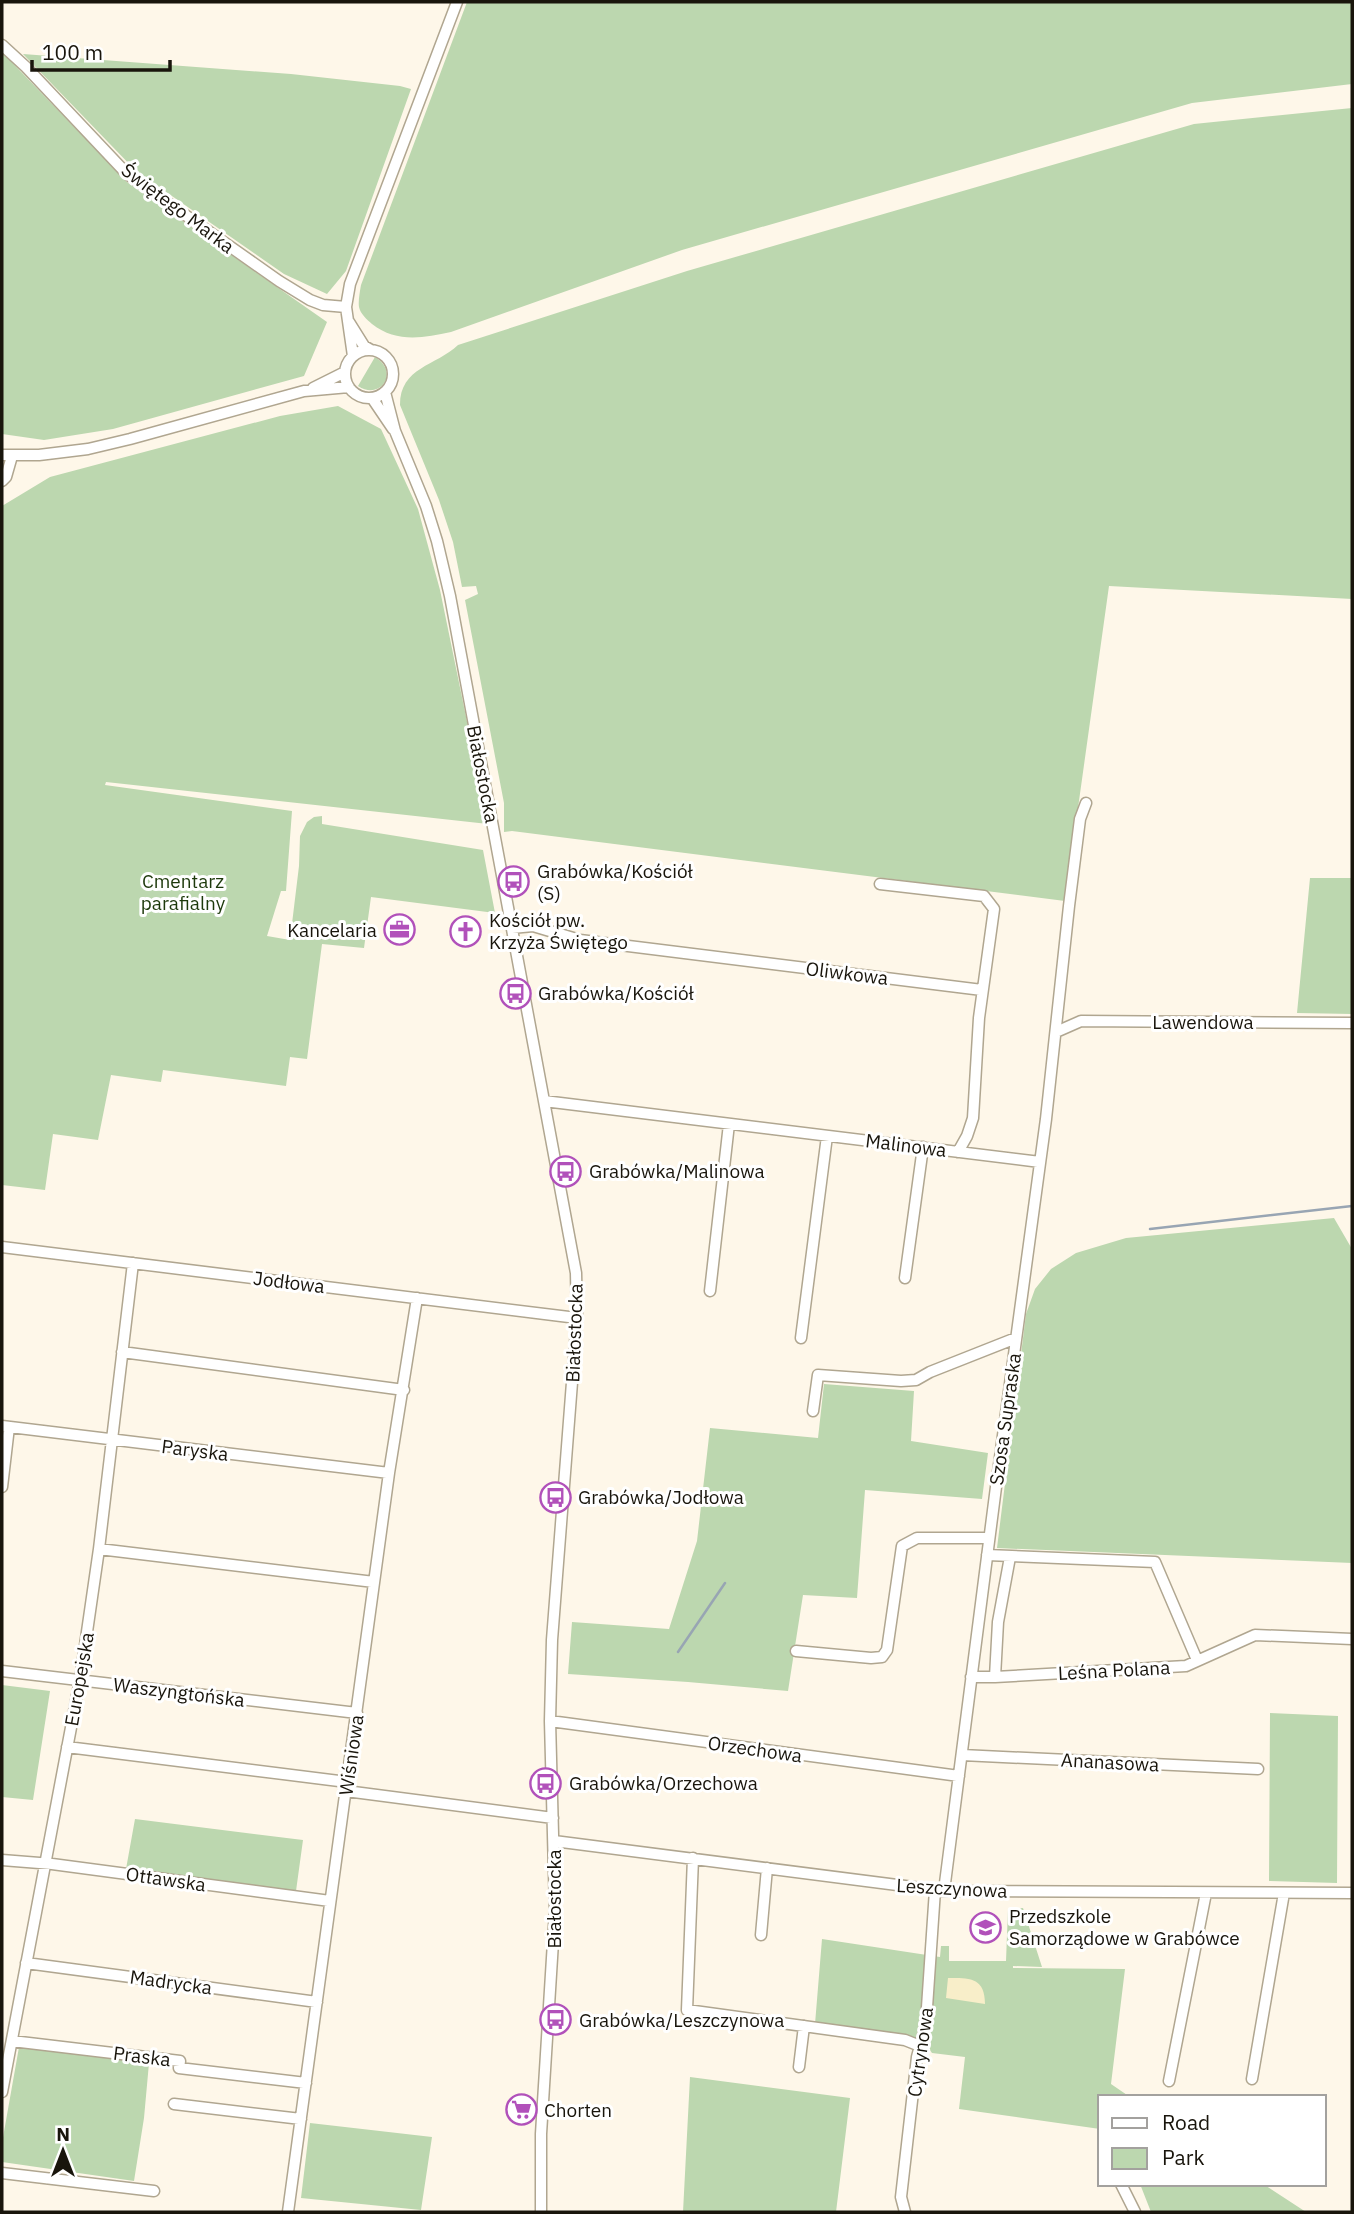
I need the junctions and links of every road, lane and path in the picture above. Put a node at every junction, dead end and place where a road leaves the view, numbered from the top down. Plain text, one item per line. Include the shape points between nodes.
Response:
1 (457, 2) edge
2 (2, 45) edge
3 (346, 307) junction
4 (348, 321) junction
5 (371, 350) junction
6 (354, 356) junction
7 (345, 372) junction
8 (349, 387) junction
9 (313, 389) junction
10 (385, 392) junction
11 (372, 398) junction
12 (394, 431) junction
13 (7, 456) edge
14 (2, 481) edge
15 (1086, 803) dead end
16 (880, 884) dead end
17 (512, 929) junction
18 (982, 990) junction
19 (1352, 1023) edge
20 (1056, 1032) junction
21 (544, 1101) junction
22 (729, 1124) junction
23 (827, 1136) junction
24 (923, 1147) junction
25 (958, 1152) junction
26 (1040, 1162) junction
27 (2, 1247) edge
28 (133, 1263) junction
29 (905, 1278) dead end
30 (710, 1291) dead end
31 (417, 1298) junction
32 (577, 1318) junction
33 (801, 1338) dead end
34 (1016, 1338) junction
35 (122, 1352) junction
36 (404, 1390) junction
37 (813, 1411) dead end
38 (6, 1426) edge
39 (111, 1439) junction
40 (389, 1474) junction
41 (2, 1487) edge
42 (989, 1538) junction
43 (99, 1549) junction
44 (987, 1555) junction
45 (1010, 1557) junction
46 (374, 1582) junction
47 (1352, 1639) edge
48 (796, 1651) dead end
49 (1197, 1660) junction
50 (2, 1671) edge
51 (971, 1677) junction
52 (995, 1677) junction
53 (80, 1680) junction
54 (357, 1713) junction
55 (550, 1721) junction
56 (67, 1747) junction
57 (962, 1755) junction
58 (1258, 1769) dead end
59 (960, 1776) junction
60 (346, 1787) junction
61 (553, 1818) junction
62 (554, 1841) junction
63 (693, 1858) junction
64 (2, 1860) edge
65 (46, 1863) junction
66 (767, 1868) junction
67 (940, 1891) junction
68 (1206, 1893) junction
69 (1284, 1893) junction
70 (1352, 1893) edge
71 (330, 1901) junction
72 (761, 1935) dead end
73 (26, 1963) junction
74 (317, 2002) junction
75 (804, 2026) junction
76 (12, 2041) junction
77 (920, 2046) junction
78 (799, 2067) dead end
79 (1252, 2080) dead end
80 (1170, 2081) dead end
81 (306, 2083) junction
82 (2, 2086) edge
83 (174, 2104) dead end
84 (301, 2119) junction
85 (2, 2173) edge
86 (1122, 2186) edge
87 (155, 2191) dead end
88 (288, 2212) edge
89 (541, 2212) edge
90 (905, 2212) edge
91 (1135, 2212) edge

1 - 3 street via 350,284
2 - 3 street, Świętego Marka via 127,174 299,294 323,305
3 - 4 street
4 - 5 street
4 - 6 street
5 - 6 street
5 - 10 street via 391,364 393,381
6 - 7 street
7 - 8 street
7 - 9 street
8 - 9 street
8 - 11 street
9 - 13 street via 110,444 63,453
10 - 11 street
10 - 12 street, Białostocka
11 - 12 street, Białostocka
12 - 17 street, Białostocka via 440,552
13 - 14 street
15 - 20 street via 1080,820
16 - 18 street via 984,896 994,909
17 - 18 street, Oliwkowa via 533,926 580,940
17 - 21 street, Białostocka
18 - 25 street via 973,1118
19 - 20 street, Lawendowa via 1081,1021
20 - 26 street
21 - 22 street, Malinowa
21 - 32 street, Białostocka via 576,1273
22 - 23 street, Malinowa
22 - 30 street
23 - 24 street, Malinowa
23 - 33 street
24 - 25 street, Malinowa
24 - 29 street
25 - 26 street, Malinowa
26 - 34 street, Szosa Supraska
27 - 28 street, Jodłowa
28 - 31 street, Jodłowa
28 - 35 street, Europejska
31 - 32 street, Jodłowa
31 - 36 street, Wiśniowa
32 - 55 street, Białostocka via 556,1569
34 - 37 street via 916,1380 818,1375
34 - 42 street, Szosa Supraska
35 - 36 street
35 - 39 street, Europejska
36 - 40 street, Wiśniowa
38 - 39 street, Paryska
38 - 41 street
39 - 40 street, Paryska
39 - 43 street, Europejska
40 - 46 street, Wiśniowa
42 - 44 street, Szosa Supraska
42 - 48 street via 917,1538 902,1546 887,1650 882,1657
43 - 46 street
43 - 53 street, Europejska
44 - 45 street
44 - 51 street, Szosa Supraska
45 - 49 street via 1155,1562
45 - 52 street via 998,1622
46 - 54 street, Wiśniowa
47 - 49 street, Leśna Polana via 1255,1635
49 - 52 street, Leśna Polana via 1186,1666
50 - 53 street, Waszyngtońska
51 - 52 street, Leśna Polana
51 - 57 street, Cytrynowa
53 - 54 street, Waszyngtońska
53 - 56 street, Europejska
54 - 60 street, Wiśniowa
55 - 59 street, Orzechowa
55 - 61 street, Białostocka
56 - 60 street
56 - 65 street, Europejska
57 - 58 street, Ananasowa
57 - 59 street, Cytrynowa
59 - 67 street, Cytrynowa
60 - 61 street
60 - 71 street, Wiśniowa
61 - 62 street, Białostocka
62 - 63 street, Leszczynowa
62 - 89 street, Białostocka via 555,1944 541,2134
63 - 66 street, Leszczynowa
63 - 75 street via 687,2010
64 - 65 street, Ottawska
65 - 71 street, Ottawska
65 - 73 street, Europejska
66 - 67 street, Leszczynowa
66 - 72 street
67 - 68 street, Leszczynowa
67 - 77 street, Cytrynowa
68 - 69 street, Leszczynowa
68 - 80 street
69 - 70 street, Leszczynowa
69 - 79 street
71 - 74 street, Wiśniowa
73 - 74 street, Madrycka
73 - 76 street, Europejska
74 - 81 street, Wiśniowa
75 - 77 street
75 - 78 street
76 - 81 street, Praska via 180,2061 179,2068
76 - 82 street, Europejska
77 - 90 street, Cytrynowa via 901,2197
81 - 84 street, Wiśniowa
83 - 84 street
84 - 88 street, Wiśniowa
85 - 87 street
86 - 91 street

